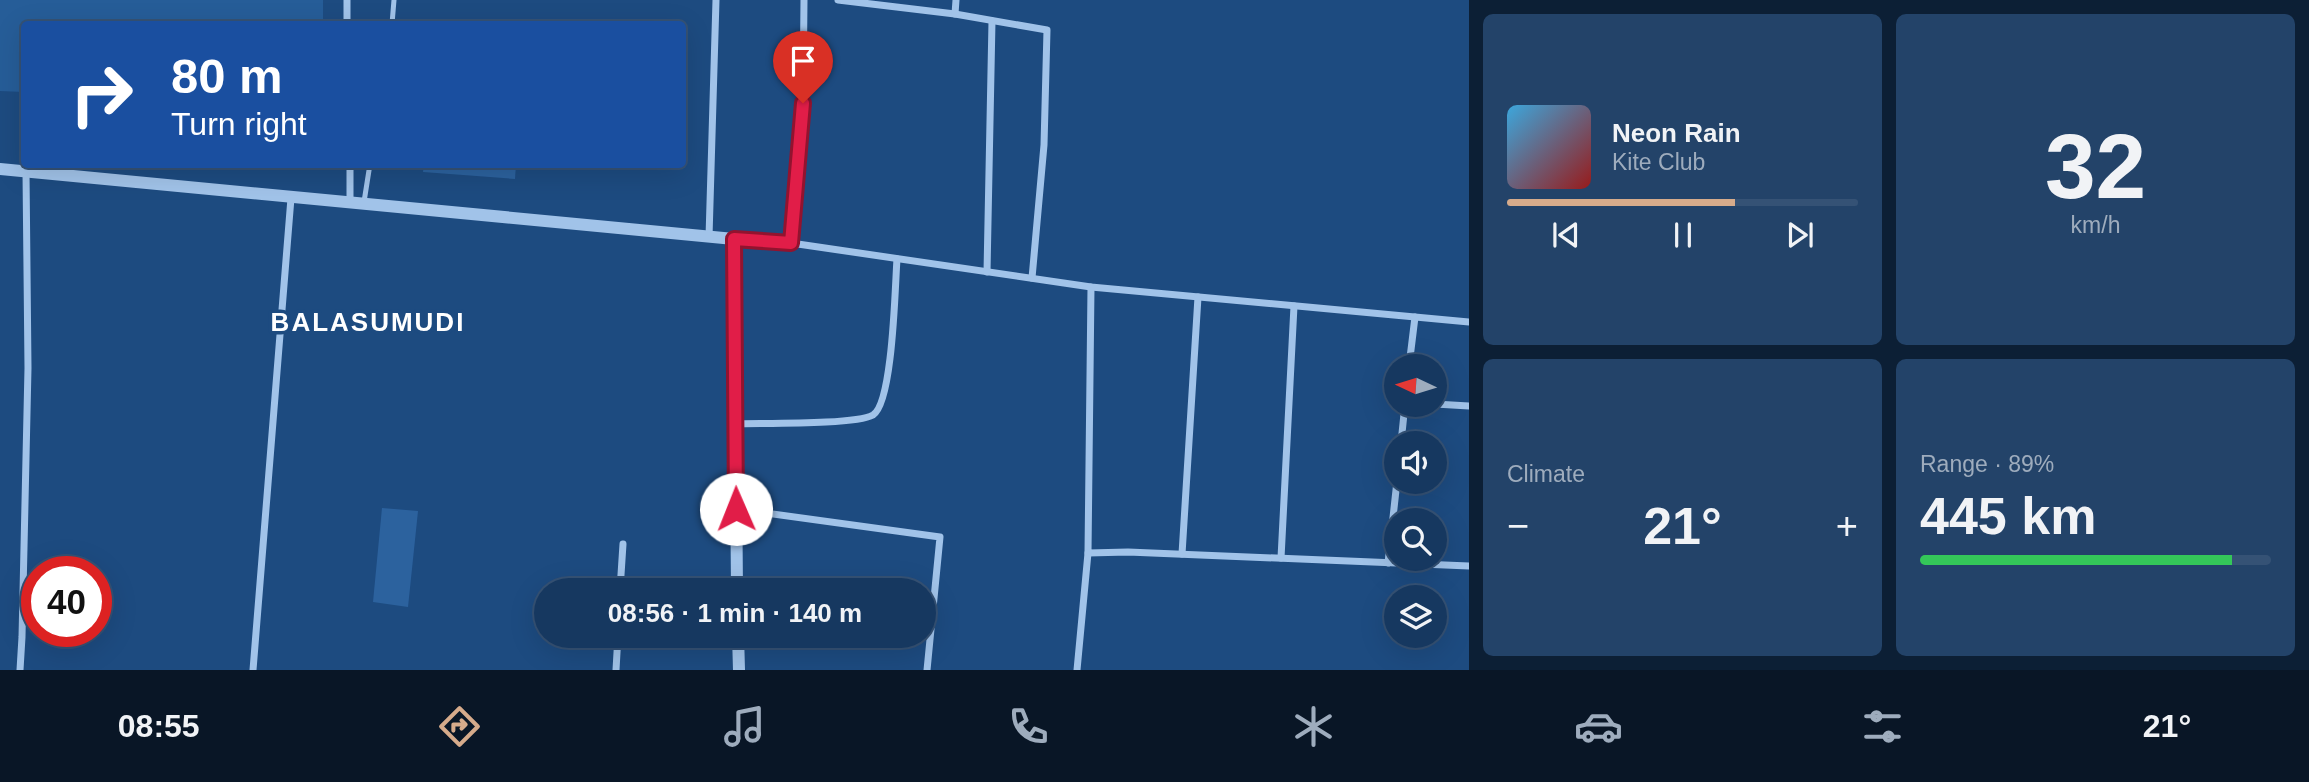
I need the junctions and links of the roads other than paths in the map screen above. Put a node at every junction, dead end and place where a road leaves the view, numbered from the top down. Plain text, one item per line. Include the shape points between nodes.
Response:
1 (347, 0) edge
2 (394, 0) edge
3 (716, 0) edge
4 (804, 0) edge
5 (838, 0) edge
6 (957, 0) edge
7 (956, 14) junction
8 (992, 20) junction
9 (348, 21) edge
10 (392, 21) edge
11 (351, 168) edge
12 (369, 168) edge
13 (0, 169) edge
14 (26, 172) junction
15 (291, 198) junction
16 (357, 204) junction
17 (709, 238) junction
18 (734, 239) junction
19 (791, 243) junction
20 (897, 258) junction
21 (988, 272) junction
22 (1032, 278) junction
23 (1091, 287) junction
24 (1198, 297) junction
25 (1294, 306) junction
26 (1415, 317) junction
27 (1469, 322) edge
28 (1410, 354) edge
29 (1447, 405) edge
30 (1469, 406) edge
31 (734, 425) junction
32 (736, 509) junction
33 (623, 544) dead end
34 (1088, 553) junction
35 (1182, 554) junction
36 (1282, 558) junction
37 (1384, 563) edge
38 (1447, 565) edge
39 (1469, 566) edge
40 (621, 578) edge
41 (737, 578) edge
42 (617, 648) edge
43 (738, 648) edge
44 (20, 670) edge
45 (253, 670) edge
46 (616, 670) edge
47 (739, 670) edge
48 (927, 670) edge
49 (1077, 670) edge

1 - 9 street
2 - 10 lane
3 - 17 street
4 - 19 street via 803,103
5 - 7 street
6 - 7 street
7 - 8 street
8 - 21 street
8 - 22 street via 1047,30 1044,145
11 - 16 street
12 - 16 lane
13 - 14 street
14 - 15 street
14 - 44 street via 28,368
15 - 16 street
15 - 45 street
16 - 17 street
17 - 18 street
18 - 19 street
18 - 31 street
19 - 20 street
20 - 21 street
20 - 31 street via 888,381 881,408 873,415 844,421
21 - 22 street
22 - 23 street
23 - 24 street
23 - 34 street
24 - 25 street
24 - 35 street
25 - 26 street
25 - 36 street
26 - 27 street
26 - 28 street
29 - 30 street
31 - 32 street
32 - 41 street
32 - 48 street via 940,537
33 - 40 street
34 - 35 street
34 - 49 street
35 - 36 street
36 - 37 street
38 - 39 street
42 - 46 street
43 - 47 street

